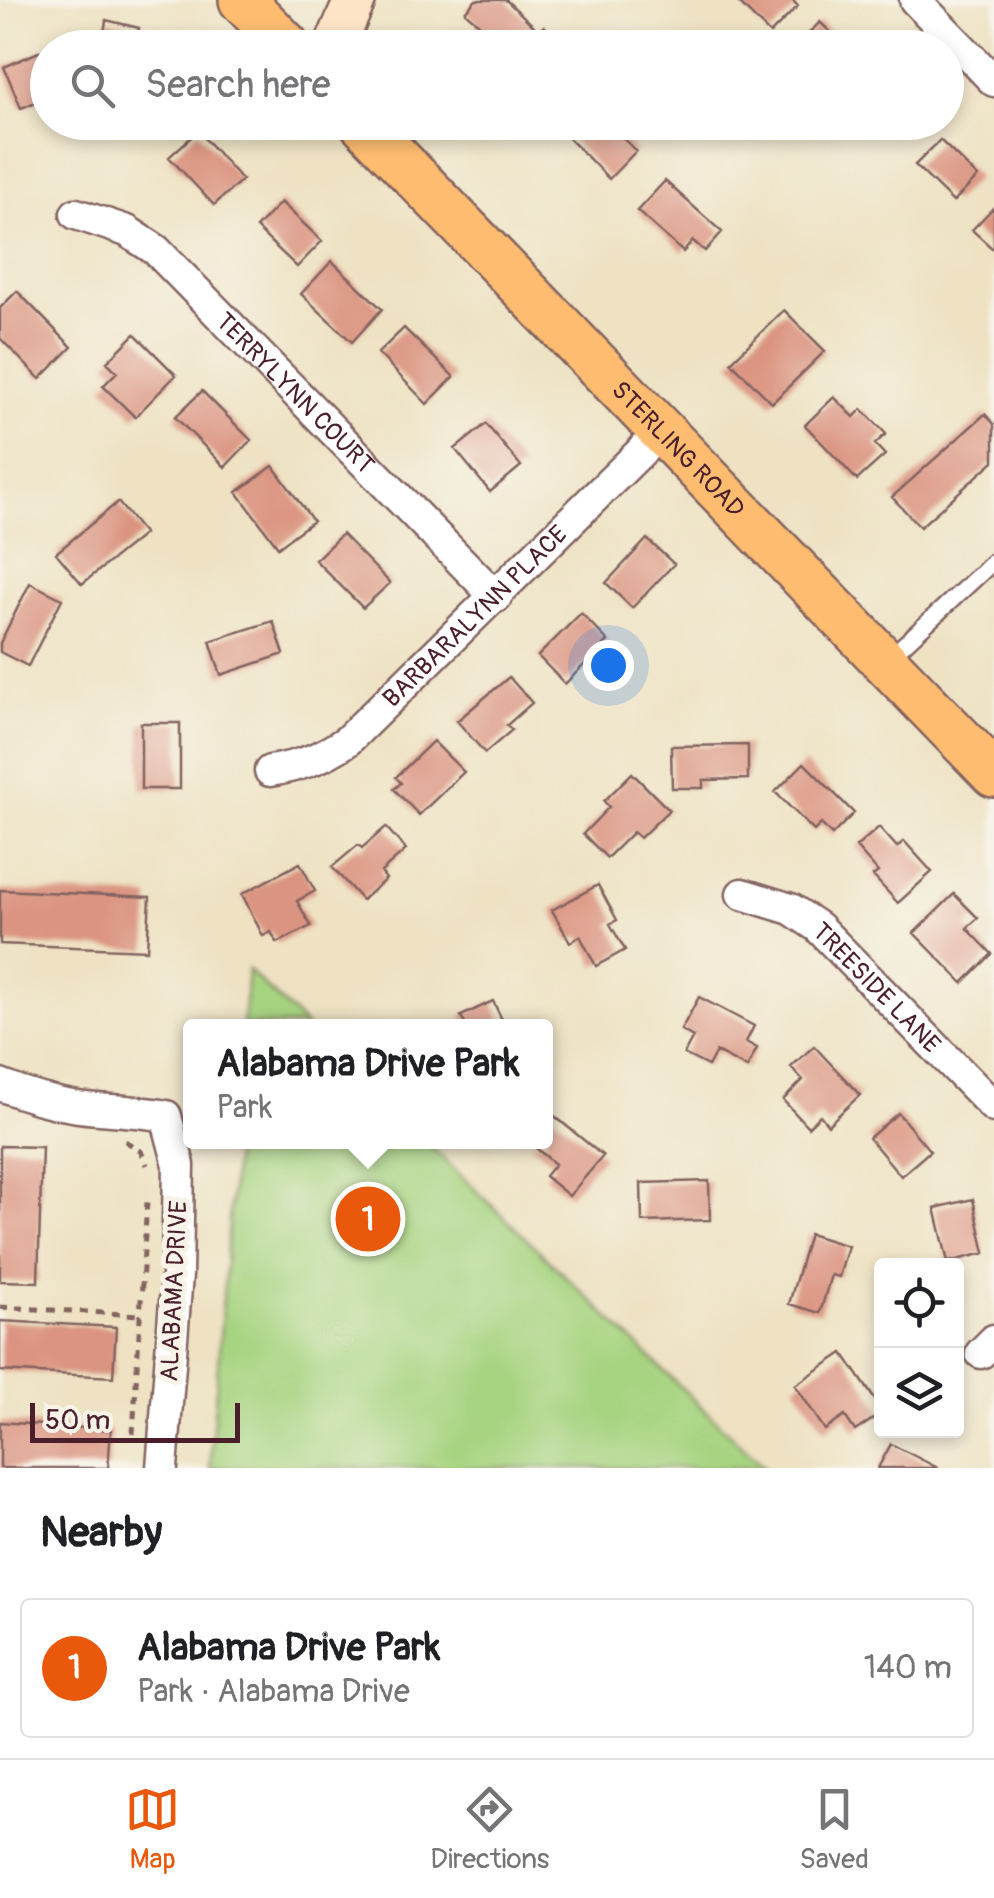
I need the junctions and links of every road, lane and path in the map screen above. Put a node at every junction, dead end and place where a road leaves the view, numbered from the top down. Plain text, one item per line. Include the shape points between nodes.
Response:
1 (242, 0) edge
2 (355, 0) edge
3 (915, 0) edge
4 (271, 30) edge
5 (342, 30) edge
6 (944, 30) edge
7 (964, 50) edge
8 (994, 81) edge
9 (379, 140) edge
10 (76, 214) dead end
11 (662, 431) junction
12 (994, 561) edge
13 (496, 596) junction
14 (886, 662) junction
15 (270, 770) dead end
16 (994, 774) edge
17 (742, 894) dead end
18 (0, 1084) edge
19 (994, 1107) edge
20 (110, 1138) dead end
21 (148, 1170) dead end
22 (148, 1187) dead end
23 (0, 1306) edge
24 (140, 1315) junction
25 (132, 1449) dead end
26 (162, 1468) edge

1 - 4 main road
2 - 5 main road
3 - 6 street
7 - 8 street
9 - 11 main road, STERLING ROAD
10 - 13 street, TERRYLYNN COURT via 127,231 156,250
11 - 13 street, BARBARALYNN PLACE
11 - 14 main road, STERLING ROAD
12 - 14 lane
13 - 15 street, BARBARALYNN PLACE via 347,741 323,758
14 - 16 main road, STERLING ROAD
17 - 19 street, TREESIDE LANE via 792,909 818,927
18 - 26 street, ALABAMA DRIVE via 47,1101 166,1116 178,1165 177,1275
20 - 21 path via 140,1151
22 - 24 path
23 - 24 path
24 - 25 path

